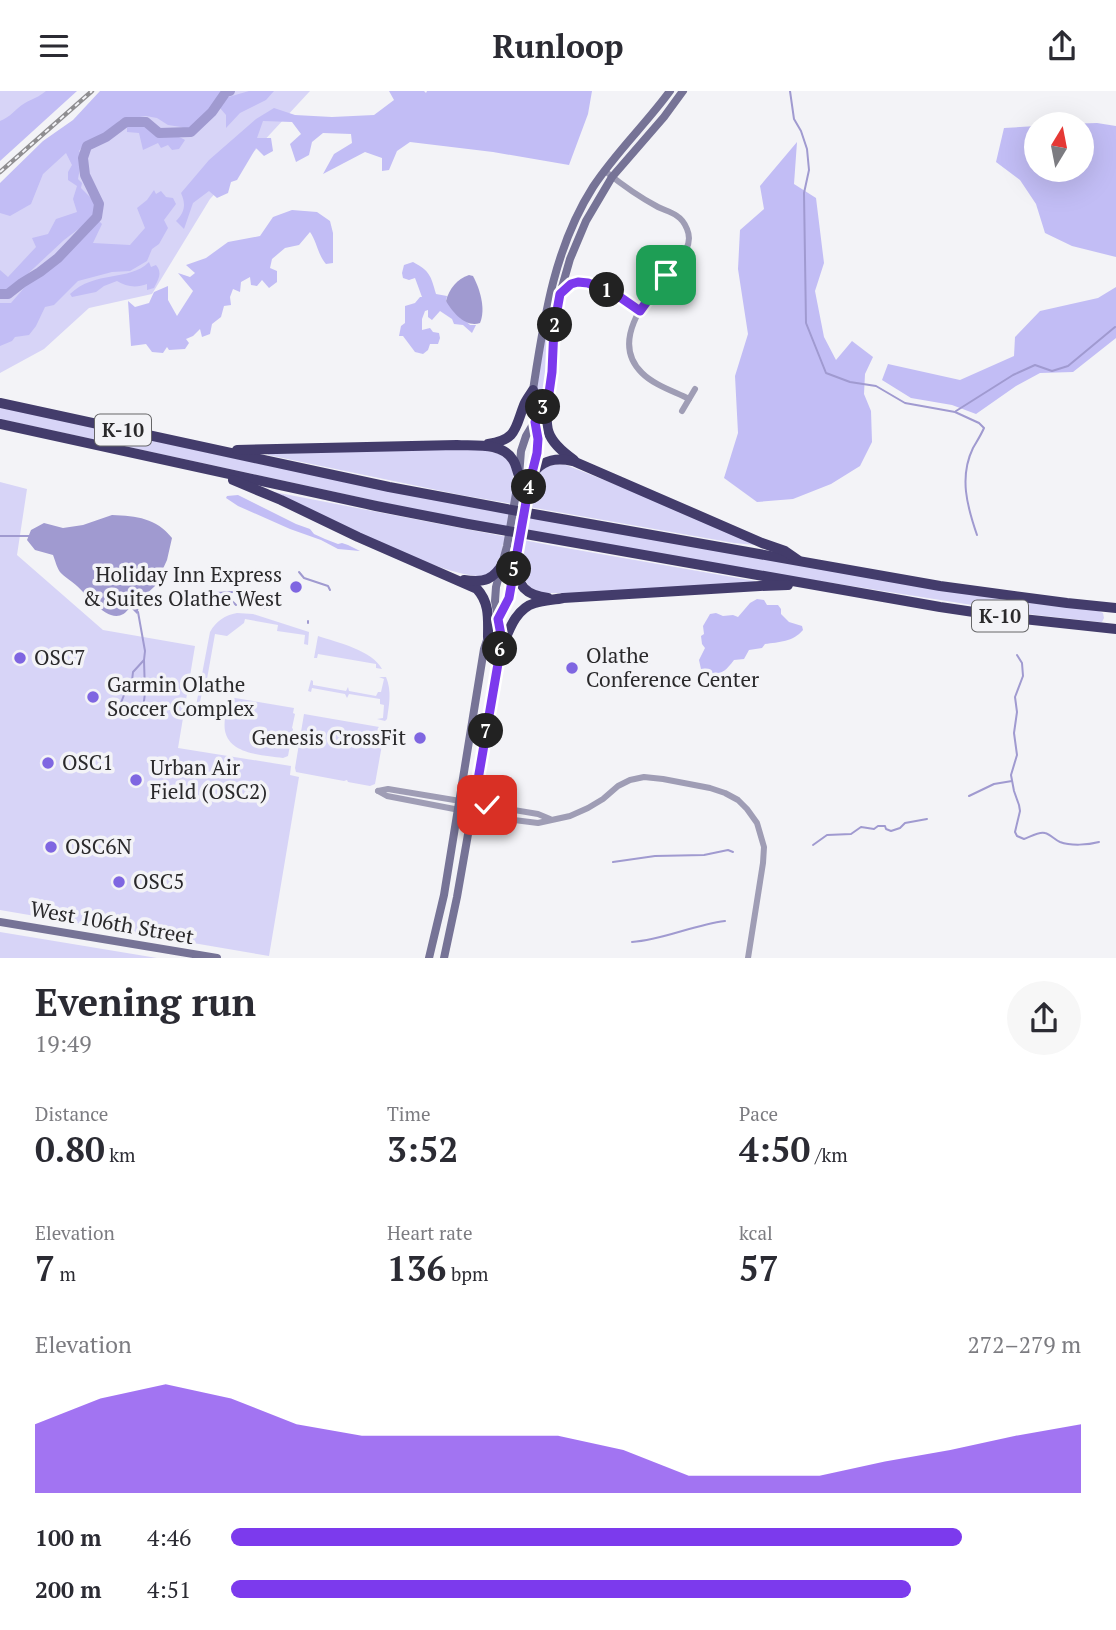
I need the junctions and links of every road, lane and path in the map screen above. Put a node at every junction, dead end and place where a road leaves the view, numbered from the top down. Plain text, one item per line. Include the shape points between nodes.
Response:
1 (670, 91) edge
2 (683, 91) edge
3 (609, 174) junction
4 (567, 269) junction
5 (555, 272) junction
6 (563, 282) junction
7 (578, 282) junction
8 (560, 294) junction
9 (640, 311) junction
10 (695, 389) dead end
11 (533, 390) junction
12 (549, 393) junction
13 (689, 399) junction
14 (0, 403) edge
15 (682, 411) dead end
16 (535, 422) junction
17 (0, 424) edge
18 (457, 445) junction
19 (211, 449) junction
20 (585, 466) junction
21 (218, 472) junction
22 (519, 477) junction
23 (531, 477) junction
24 (800, 562) junction
25 (510, 563) junction
26 (457, 579) junction
27 (808, 584) junction
28 (563, 598) junction
29 (1116, 608) edge
30 (498, 619) junction
31 (1116, 629) edge
32 (488, 638) junction
33 (500, 652) junction
34 (458, 805) junction
35 (473, 807) junction
36 (0, 922) edge
37 (217, 958) edge
38 (429, 958) edge
39 (444, 958) edge
40 (748, 958) edge

1 - 3 main road
2 - 3 main road
3 - 4 main road
3 - 5 main road via 583,203
3 - 9 street via 676,215 688,232 685,252
4 - 6 main road
4 - 7 street
5 - 6 main road
5 - 11 main road
6 - 8 main road
7 - 8 street
7 - 9 street via 608,290
8 - 12 main road
9 - 13 street via 629,339 636,366 649,379
10 - 13 street
11 - 16 main road
11 - 18 highway via 520,421 506,438
12 - 16 main road
12 - 20 highway via 549,436
13 - 15 street
14 - 19 highway, K-10
16 - 22 main road via 521,451
16 - 23 main road via 538,445
17 - 21 highway, K-10
18 - 19 highway
18 - 22 highway via 502,450 513,460
19 - 24 highway, K-10 via 435,496
20 - 23 highway via 557,459 540,465
20 - 24 highway via 785,551
21 - 26 highway
21 - 27 highway, K-10 via 468,524
22 - 25 main road via 507,546
23 - 25 main road via 518,548
24 - 29 highway, K-10 via 940,586
25 - 26 highway via 489,579
25 - 28 highway via 527,592
25 - 30 main road via 509,598
25 - 30 main road via 495,594
26 - 32 highway via 484,597
27 - 28 highway
27 - 31 highway, K-10 via 986,614
28 - 33 highway via 523,609
30 - 32 main road
30 - 33 main road
32 - 34 main road
33 - 35 main road
34 - 34 street via 388,789 378,790 387,796
34 - 35 street
34 - 38 main road
35 - 39 main road
35 - 40 street via 538,823 570,816 624,783 649,777 725,793 742,804 757,823 764,847
36 - 37 main road, West 106th Street

